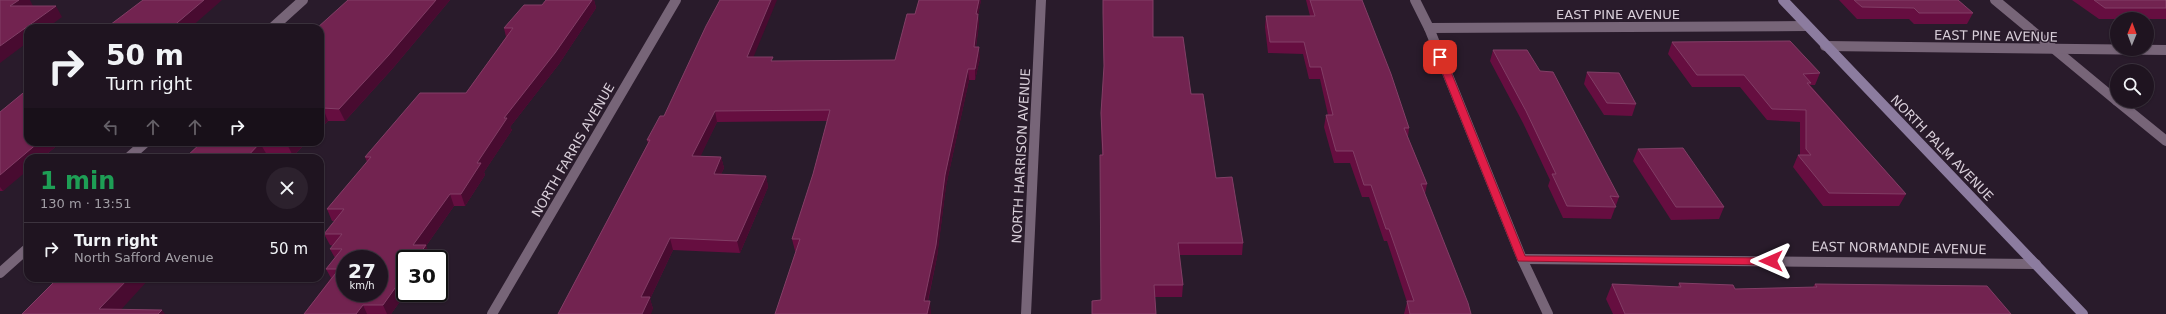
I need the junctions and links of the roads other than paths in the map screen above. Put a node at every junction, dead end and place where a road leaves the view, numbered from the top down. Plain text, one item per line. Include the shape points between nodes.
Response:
1 (303, 0) edge
2 (676, 0) edge
3 (1041, 0) edge
4 (1416, 0) edge
5 (1783, 0) edge
6 (1995, 0) edge
7 (276, 24) edge
8 (1807, 26) junction
9 (1429, 28) junction
10 (1825, 46) junction
11 (2055, 49) junction
12 (2166, 50) edge
13 (2110, 95) edge
14 (2126, 108) edge
15 (2166, 141) edge
16 (142, 146) edge
17 (132, 154) edge
18 (24, 252) edge
19 (1522, 259) junction
20 (2036, 264) junction
21 (0, 273) edge
22 (492, 314) edge
23 (1026, 314) edge
24 (1548, 314) edge
25 (2083, 314) edge

1 - 7 street
2 - 22 street, NORTH FARRIS AVENUE
3 - 23 street, NORTH HARRISON AVENUE
4 - 9 street
5 - 8 main road, NORTH PALM AVENUE
6 - 11 street
8 - 9 street, EAST PINE AVENUE
8 - 10 main road, NORTH PALM AVENUE
9 - 19 street
10 - 11 street, EAST PINE AVENUE
10 - 20 main road, NORTH PALM AVENUE
11 - 12 street, EAST PINE AVENUE
11 - 13 street
14 - 15 street
16 - 17 street
18 - 21 street
19 - 20 street, EAST NORMANDIE AVENUE
19 - 24 street
20 - 25 main road, NORTH PALM AVENUE

